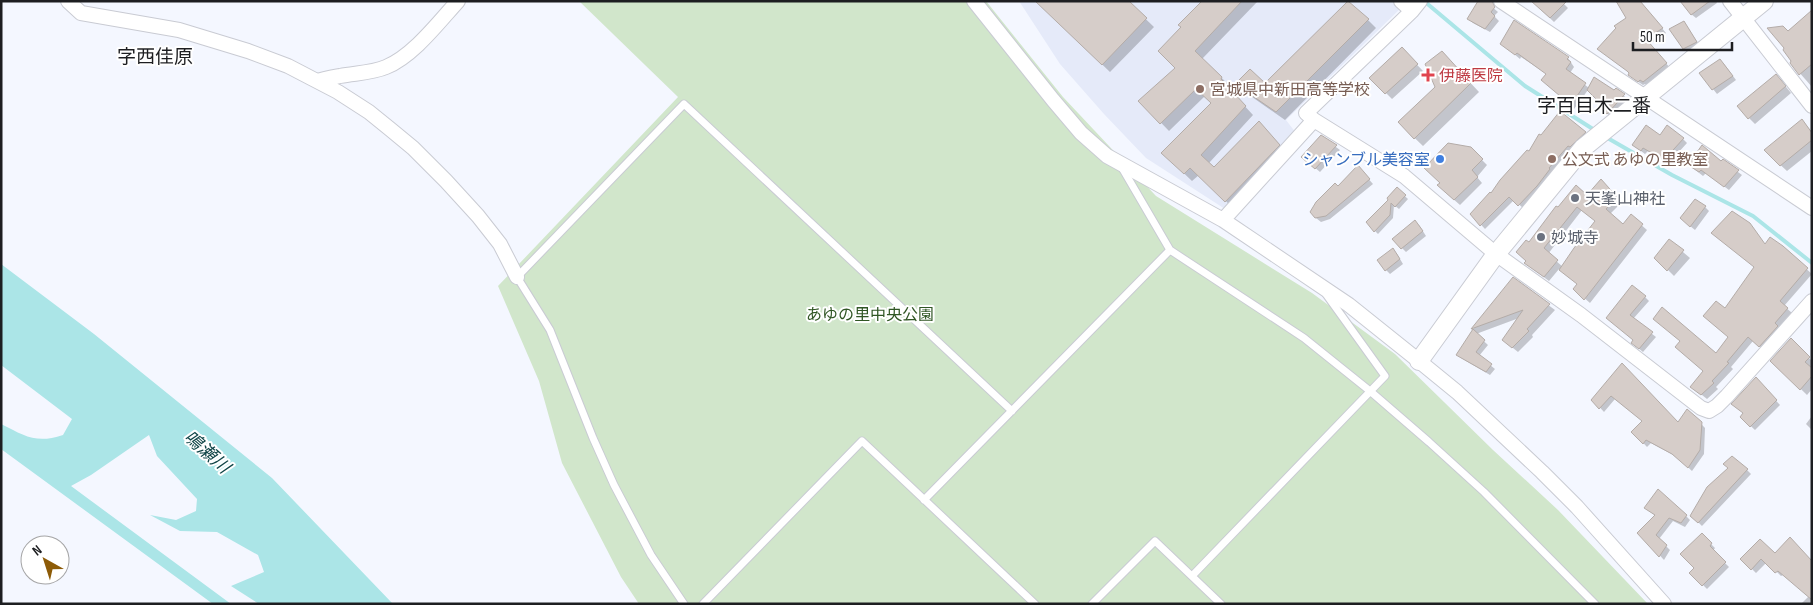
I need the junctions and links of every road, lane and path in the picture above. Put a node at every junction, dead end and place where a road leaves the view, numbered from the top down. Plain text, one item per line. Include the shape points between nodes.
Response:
1 (68, 1) edge
2 (458, 1) edge
3 (974, 1) edge
4 (1401, 1) edge
5 (1502, 1) edge
6 (1730, 1) edge
7 (1764, 1) edge
8 (1415, 6) edge
9 (1743, 18) junction
10 (317, 81) junction
11 (1646, 97) junction
12 (1812, 106) edge
13 (1314, 120) junction
14 (1118, 162) junction
15 (1812, 208) edge
16 (1223, 220) junction
17 (1170, 250) junction
18 (1496, 254) junction
19 (517, 277) junction
20 (1322, 288) junction
21 (1812, 301) edge
22 (1807, 316) edge
23 (1419, 361) junction
24 (1370, 391) junction
25 (1012, 411) junction
26 (924, 500) junction
27 (1192, 576) junction
28 (684, 604) edge
29 (703, 604) edge
30 (1035, 604) edge
31 (1092, 604) edge
32 (1220, 604) edge
33 (1595, 604) edge
34 (1664, 604) edge

1 - 10 street via 81,13 179,30 256,54
2 - 10 street via 417,45 387,67
3 - 14 street via 1081,132
4 - 8 street
5 - 11 street
6 - 9 street
7 - 9 street
8 - 13 street via 1306,113
9 - 11 street
9 - 12 street
10 - 19 street via 369,112 413,148 478,216 500,244
11 - 15 street
11 - 18 street via 1582,148
13 - 16 street
13 - 18 street via 1404,176
14 - 16 street
14 - 17 lane
16 - 20 street
17 - 24 lane via 1304,338
17 - 25 lane
18 - 22 street via 1709,411
18 - 23 street
19 - 25 lane via 684,104
19 - 28 lane via 550,330 614,485 651,555
20 - 23 street
20 - 24 lane via 1385,376
21 - 22 street
23 - 34 street via 1542,472
24 - 27 lane
24 - 33 lane via 1484,492
25 - 26 lane
26 - 29 lane via 862,441
26 - 30 lane
27 - 31 lane via 1154,541
27 - 32 lane

